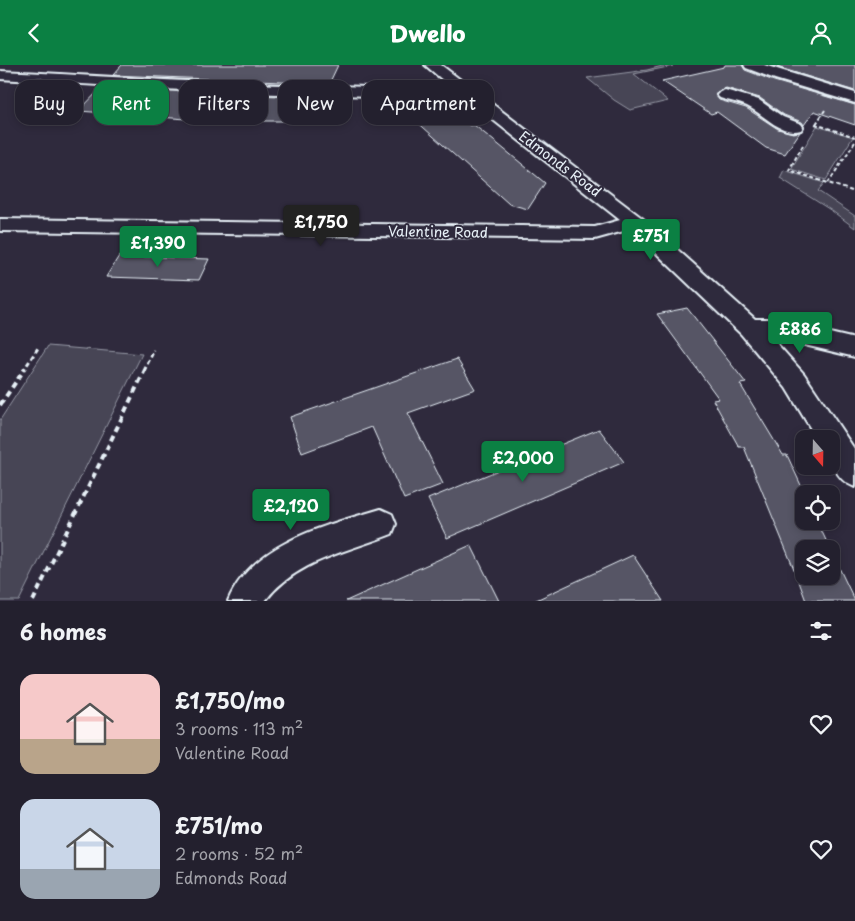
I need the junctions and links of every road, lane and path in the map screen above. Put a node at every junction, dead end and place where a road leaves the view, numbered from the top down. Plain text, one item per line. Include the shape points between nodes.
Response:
1 (432, 65) edge
2 (751, 65) edge
3 (0, 75) edge
4 (451, 80) edge
5 (770, 83) junction
6 (362, 91) edge
7 (725, 95) dead end
8 (855, 98) edge
9 (750, 102) junction
10 (494, 113) edge
11 (795, 127) dead end
12 (811, 132) dead end
13 (855, 137) edge
14 (806, 139) dead end
15 (855, 143) edge
16 (828, 183) junction
17 (855, 192) edge
18 (636, 221) junction
19 (0, 225) edge
20 (749, 327) junction
21 (38, 348) dead end
22 (855, 348) edge
23 (154, 350) dead end
24 (0, 405) edge
25 (855, 474) edge
26 (381, 524) dead end
27 (33, 601) edge
28 (245, 601) edge

1 - 4 street, Edmonds Road
2 - 5 street
3 - 6 street
5 - 8 street
5 - 9 street
7 - 9 street
9 - 11 street via 777,120
10 - 18 street, Edmonds Road
12 - 13 path via 815,124
14 - 16 path via 788,170
15 - 16 path
16 - 17 path
18 - 19 street, Valentine Road via 596,233
18 - 20 street, Edmonds Road
20 - 22 street via 770,328
20 - 25 street, Edmonds Road via 795,381
21 - 24 path
23 - 27 path
26 - 28 street via 300,553 273,569

